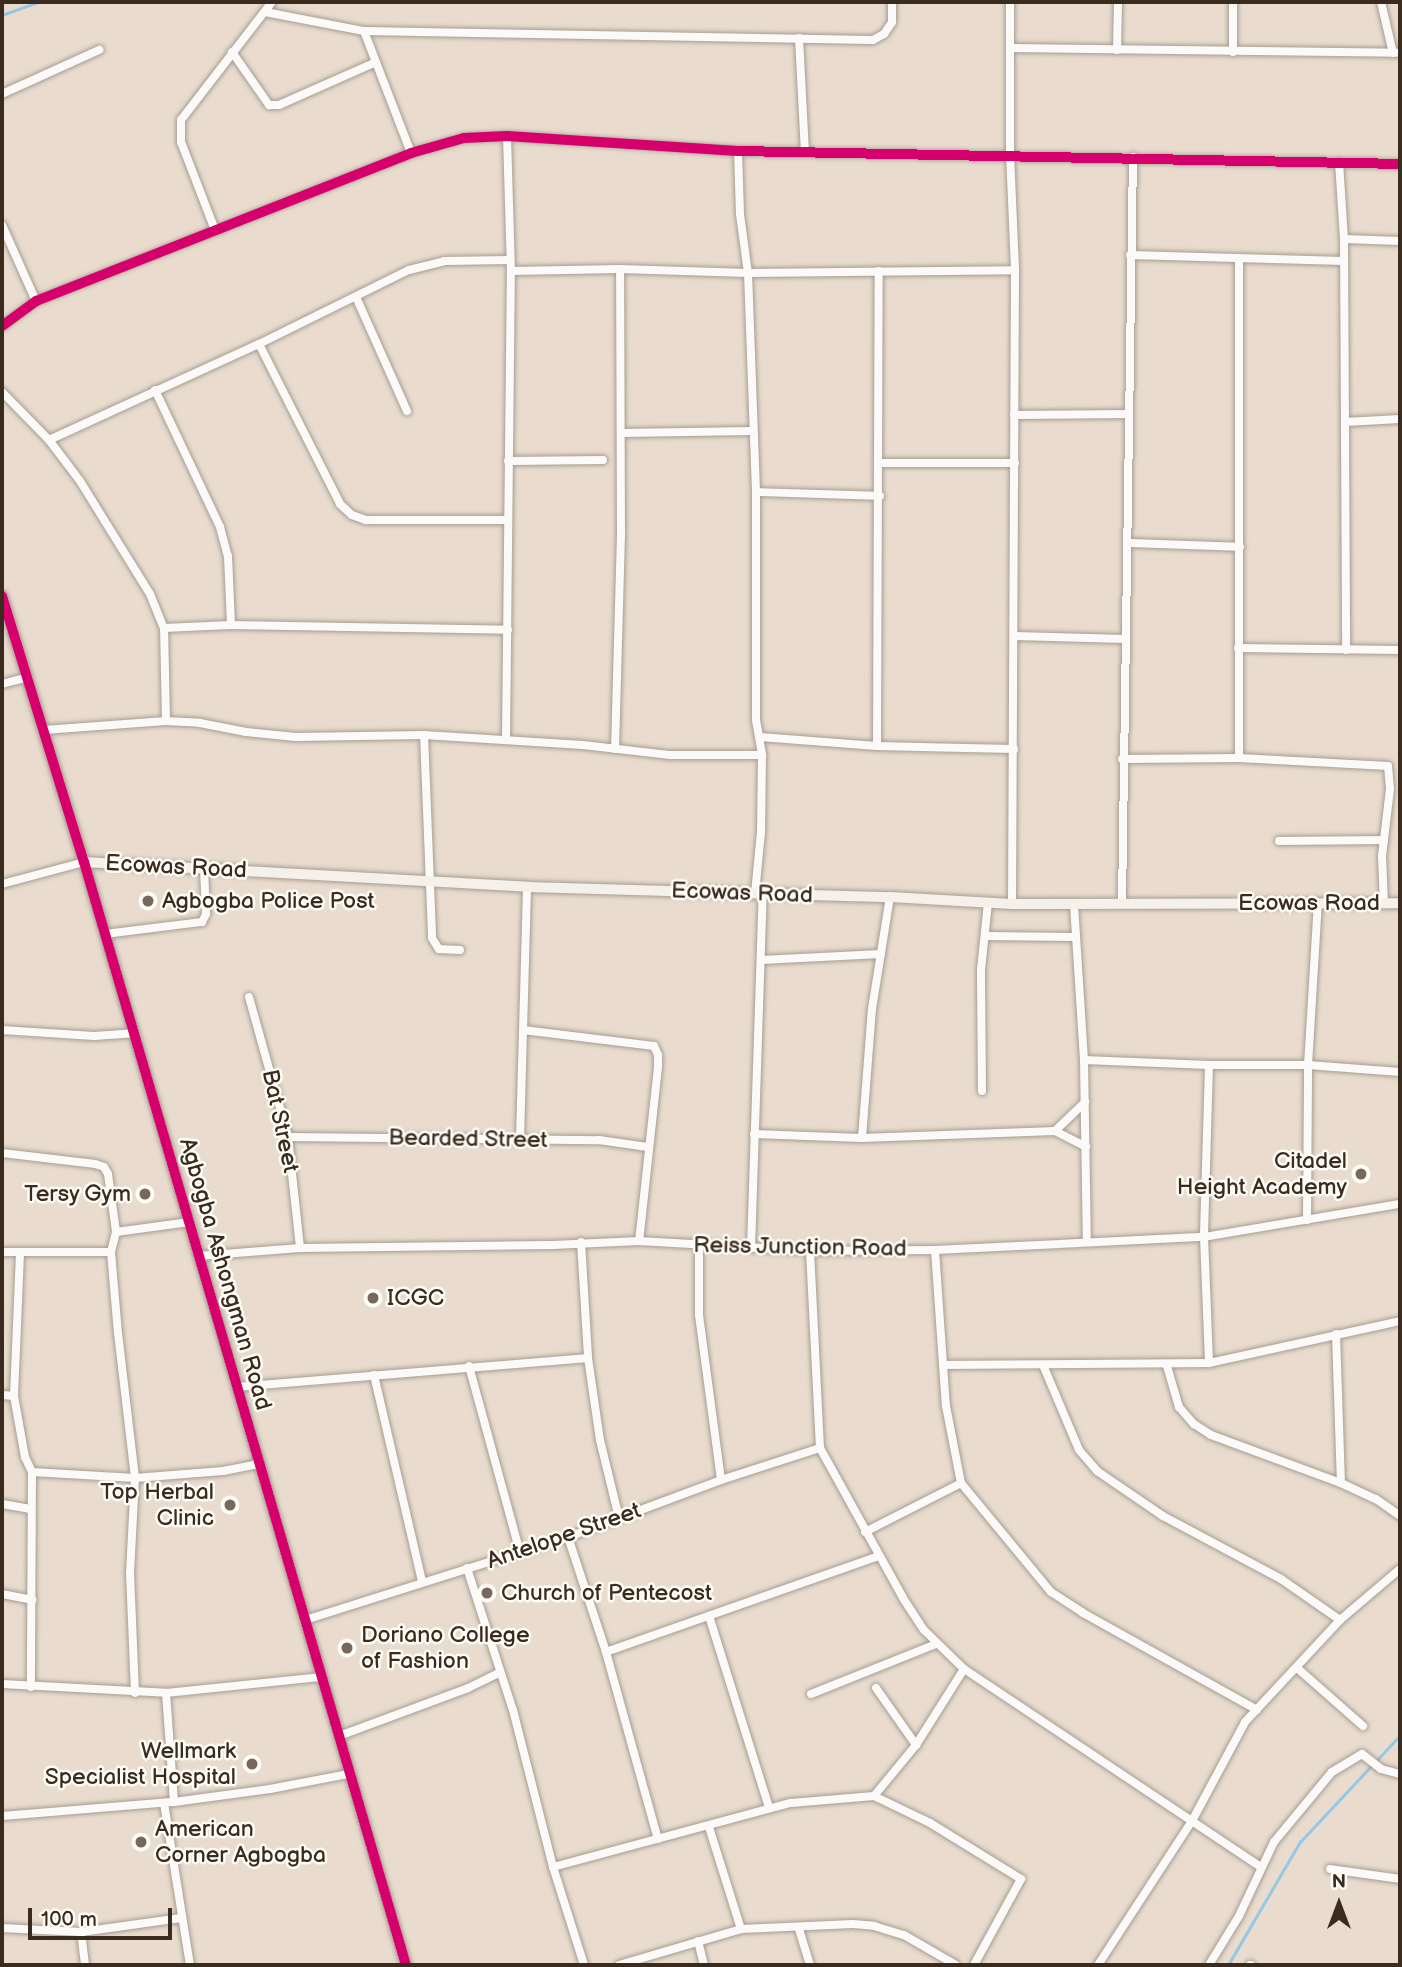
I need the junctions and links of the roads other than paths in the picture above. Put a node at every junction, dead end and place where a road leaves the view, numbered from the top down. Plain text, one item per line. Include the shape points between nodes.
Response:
1 (272, 2) edge
2 (892, 2) edge
3 (1010, 2) edge
4 (1118, 2) edge
5 (1233, 2) edge
6 (1381, 2) edge
7 (265, 12) junction
8 (364, 31) junction
9 (799, 38) junction
10 (1010, 48) junction
11 (99, 50) dead end
12 (1117, 50) junction
13 (232, 52) junction
14 (1233, 52) junction
15 (1396, 53) edge
16 (376, 62) junction
17 (2, 94) edge
18 (507, 136) junction
19 (738, 151) junction
20 (805, 152) junction
21 (411, 153) junction
22 (1010, 154) junction
23 (1133, 157) junction
24 (1339, 162) junction
25 (1400, 164) edge
26 (2, 225) edge
27 (215, 230) junction
28 (1344, 239) junction
29 (1400, 241) edge
30 (1130, 255) junction
31 (510, 260) junction
32 (1239, 260) junction
33 (1344, 261) junction
34 (620, 269) junction
35 (1015, 270) junction
36 (511, 271) junction
37 (879, 271) junction
38 (748, 273) junction
39 (356, 296) junction
40 (36, 301) junction
41 (2, 326) edge
42 (259, 344) junction
43 (155, 390) junction
44 (2, 392) edge
45 (407, 411) dead end
46 (1129, 414) junction
47 (1014, 415) junction
48 (1400, 419) edge
49 (1345, 422) junction
50 (753, 431) junction
51 (621, 433) junction
52 (49, 440) junction
53 (603, 460) dead end
54 (508, 461) junction
55 (880, 463) junction
56 (1015, 463) junction
57 (756, 492) junction
58 (880, 496) junction
59 (507, 520) junction
60 (1128, 542) junction
61 (1240, 547) junction
62 (2, 596) edge
63 (231, 625) junction
64 (164, 628) junction
65 (508, 630) junction
66 (1014, 636) junction
67 (1126, 639) junction
68 (1238, 648) junction
69 (1346, 650) junction
70 (1400, 650) edge
71 (28, 677) junction
72 (2, 684) edge
73 (166, 721) junction
74 (44, 730) junction
75 (424, 735) junction
76 (760, 737) junction
77 (506, 739) junction
78 (877, 746) junction
79 (615, 748) junction
80 (1014, 749) junction
81 (762, 755) junction
82 (1239, 758) junction
83 (1122, 759) junction
84 (1384, 840) junction
85 (1279, 841) dead end
86 (85, 862) junction
87 (204, 869) junction
88 (428, 882) junction
89 (2, 884) edge
90 (527, 887) junction
91 (759, 893) junction
92 (890, 897) junction
93 (988, 902) junction
94 (1318, 903) junction
95 (1384, 903) junction
96 (1400, 903) edge
97 (1012, 904) junction
98 (1122, 904) junction
99 (1074, 905) junction
100 (105, 934) junction
101 (985, 936) junction
102 (1074, 937) junction
103 (460, 950) dead end
104 (881, 954) junction
105 (761, 960) junction
106 (249, 997) dead end
107 (2, 1030) edge
108 (523, 1030) junction
109 (133, 1033) junction
110 (1084, 1060) junction
111 (1209, 1065) junction
112 (1308, 1065) junction
113 (1400, 1072) edge
114 (982, 1091) dead end
115 (1085, 1102) junction
116 (1055, 1131) junction
117 (754, 1134) junction
118 (288, 1137) junction
119 (862, 1138) junction
120 (520, 1139) junction
121 (647, 1147) junction
122 (1086, 1147) junction
123 (2, 1153) edge
124 (1400, 1204) edge
125 (1307, 1220) junction
126 (189, 1222) junction
127 (116, 1232) junction
128 (1204, 1237) junction
129 (639, 1241) junction
130 (1087, 1241) junction
131 (581, 1242) junction
132 (699, 1246) junction
133 (300, 1248) junction
134 (751, 1248) junction
135 (934, 1250) junction
136 (810, 1251) junction
137 (2, 1252) edge
138 (111, 1252) junction
139 (20, 1253) junction
140 (198, 1256) junction
141 (1400, 1321) edge
142 (1336, 1334) junction
143 (587, 1358) junction
144 (1209, 1363) junction
145 (943, 1365) junction
146 (1043, 1365) junction
147 (469, 1366) junction
148 (1167, 1366) junction
149 (374, 1375) junction
150 (237, 1387) junction
151 (2, 1395) edge
152 (14, 1396) junction
153 (820, 1448) junction
154 (259, 1464) junction
155 (32, 1472) junction
156 (135, 1478) junction
157 (721, 1480) junction
158 (961, 1483) junction
159 (1342, 1483) junction
160 (2, 1504) edge
161 (31, 1509) junction
162 (1400, 1516) edge
163 (620, 1518) junction
164 (865, 1532) junction
165 (568, 1537) junction
166 (520, 1553) junction
167 (878, 1556) junction
168 (467, 1568) junction
169 (1400, 1569) edge
170 (422, 1582) junction
171 (2, 1594) edge
172 (32, 1600) junction
173 (709, 1616) junction
174 (305, 1620) junction
175 (1340, 1620) junction
176 (936, 1644) junction
177 (606, 1652) junction
178 (1297, 1668) junction
179 (964, 1669) junction
180 (499, 1673) junction
181 (322, 1676) junction
182 (2, 1684) edge
183 (31, 1687) junction
184 (876, 1688) dead end
185 (135, 1693) junction
186 (166, 1693) junction
187 (811, 1694) dead end
188 (1256, 1710) junction
189 (1363, 1726) dead end
190 (339, 1736) junction
191 (916, 1745) junction
192 (348, 1774) junction
193 (1400, 1774) edge
194 (874, 1796) junction
195 (174, 1802) junction
196 (164, 1803) junction
197 (769, 1808) junction
198 (2, 1816) edge
199 (1192, 1821) junction
200 (709, 1827) junction
201 (658, 1839) junction
202 (553, 1867) junction
203 (1261, 1867) junction
204 (1330, 1869) dead end
205 (1400, 1879) edge
206 (181, 1918) junction
207 (2, 1928) edge
208 (741, 1929) junction
209 (799, 1929) junction
210 (80, 1932) junction
211 (698, 1941) junction
212 (85, 1965) edge
213 (190, 1965) edge
214 (406, 1965) edge
215 (584, 1965) edge
216 (619, 1965) edge
217 (704, 1965) edge
218 (810, 1965) edge
219 (956, 1965) edge
220 (974, 1965) edge
221 (1098, 1965) edge
222 (1209, 1965) edge

1 - 7 street
2 - 9 street via 892,22 873,40
3 - 10 street
4 - 12 street
5 - 14 street
6 - 15 street
7 - 8 street
7 - 13 street
8 - 9 street
8 - 16 street
9 - 20 street
10 - 12 street
10 - 22 street
11 - 17 street
12 - 14 street
13 - 16 street via 269,105 279,105
13 - 27 street via 181,120 179,131
14 - 15 street
16 - 21 street
18 - 19 street
18 - 21 street via 464,138
18 - 31 street
19 - 20 street
19 - 38 street
20 - 22 street
21 - 27 street
22 - 23 street
22 - 35 street
23 - 24 street
23 - 30 street
24 - 25 street
24 - 28 street
26 - 40 street
27 - 40 street
28 - 29 street
28 - 33 street
30 - 32 street
30 - 46 street
31 - 36 street
31 - 39 street via 426,264
32 - 33 street
32 - 61 street
33 - 49 street
34 - 36 street
34 - 38 street
34 - 51 street
35 - 37 street
35 - 47 street
36 - 54 street
37 - 38 street
37 - 55 street
38 - 50 street
39 - 42 street
39 - 45 street
40 - 41 street
42 - 43 street
42 - 59 street via 340,504 352,515 366,520
43 - 52 street
43 - 63 street via 220,527 228,556
44 - 52 street
46 - 47 street
46 - 60 street
47 - 56 street
48 - 49 street
49 - 69 street
50 - 51 street
50 - 57 street
51 - 79 street
52 - 64 street via 150,594
53 - 54 street
54 - 59 street
55 - 56 street
55 - 58 street
56 - 66 street
57 - 58 street
57 - 76 street via 756,720
58 - 78 street
59 - 65 street
60 - 61 street
60 - 67 street
61 - 68 street
62 - 71 street, Agbogba Ashongman Road
63 - 64 street
63 - 65 street
64 - 73 street
65 - 77 street
66 - 67 street
66 - 80 street
67 - 83 street
68 - 69 street
68 - 82 street
69 - 70 street
71 - 72 street
71 - 74 street, Agbogba Ashongman Road
73 - 74 street
73 - 75 street via 296,737
74 - 86 street, Agbogba Ashongman Road
75 - 77 street
75 - 88 street
76 - 78 street
76 - 81 street
77 - 79 street
78 - 80 street
79 - 81 street via 670,755
80 - 97 street
81 - 91 street
82 - 83 street
82 - 84 street via 1388,766 1391,789
83 - 98 street
84 - 85 street
84 - 95 street
86 - 87 street, Ecowas Road
86 - 89 street
86 - 100 street, Agbogba Ashongman Road
87 - 88 street, Ecowas Road
87 - 100 street via 206,914 202,922
88 - 90 street, Ecowas Road
88 - 103 street via 435,946
90 - 91 street, Ecowas Road
90 - 108 street
91 - 92 street, Ecowas Road
91 - 105 street
92 - 93 street, Ecowas Road
92 - 104 street
93 - 97 street, Ecowas Road
93 - 101 street
94 - 95 street, Ecowas Road
94 - 98 street, Ecowas Road
94 - 112 street
95 - 96 street, Ecowas Road
97 - 99 street, Ecowas Road
98 - 99 street, Ecowas Road
99 - 102 street
100 - 109 street, Agbogba Ashongman Road
101 - 102 street
101 - 114 street
102 - 110 street
104 - 105 street
104 - 119 street
105 - 117 street
106 - 118 street, Bat Street
107 - 109 street via 94,1036
108 - 120 street
108 - 121 street via 654,1046 658,1067
109 - 126 street, Agbogba Ashongman Road
110 - 111 street
110 - 115 street
111 - 112 street
111 - 128 street
112 - 113 street
112 - 125 street
115 - 116 street
115 - 122 street
116 - 119 street
116 - 122 street
117 - 119 street
117 - 134 street
118 - 120 street, Bearded Street
118 - 133 street, Bat Street
120 - 121 street, Bearded Street via 615,1141
121 - 129 street
122 - 130 street
123 - 127 street via 104,1167
124 - 125 street, Reiss Junction Road
125 - 128 street, Reiss Junction Road
126 - 127 street
126 - 140 street, Agbogba Ashongman Road
127 - 138 street
128 - 130 street, Reiss Junction Road
128 - 144 street
129 - 131 street, Reiss Junction Road
129 - 132 street, Reiss Junction Road
130 - 135 street, Reiss Junction Road
131 - 133 street, Reiss Junction Road
131 - 143 street
132 - 134 street, Reiss Junction Road
132 - 157 street via 699,1315
133 - 140 street, Reiss Junction Road
134 - 136 street, Reiss Junction Road
135 - 136 street, Reiss Junction Road
135 - 145 street
136 - 153 street
137 - 139 street
138 - 139 street
138 - 156 street
139 - 152 street
140 - 150 street, Agbogba Ashongman Road
141 - 142 street
142 - 144 street
142 - 159 street
143 - 147 street
143 - 163 street via 600,1440
144 - 148 street
145 - 146 street
145 - 158 street
146 - 148 street
146 - 175 street via 1079,1450 1097,1471 1163,1517 1281,1579
147 - 149 street
147 - 166 street
148 - 159 street via 1179,1407 1194,1424 1211,1435
149 - 150 street
149 - 170 street
150 - 154 street, Agbogba Ashongman Road
151 - 152 street
152 - 155 street
153 - 157 street, Antelope Street
153 - 164 street
154 - 156 street
154 - 174 street, Agbogba Ashongman Road
155 - 156 street
155 - 161 street
156 - 185 street via 130,1573
157 - 163 street, Antelope Street
158 - 164 street
158 - 188 street via 1051,1592
159 - 162 street
160 - 161 street
161 - 172 street
163 - 165 street, Antelope Street
164 - 167 street
165 - 166 street, Antelope Street
165 - 177 street
166 - 168 street, Antelope Street
167 - 173 street
167 - 176 street
168 - 170 street, Antelope Street
168 - 180 street
169 - 175 street
170 - 174 street, Antelope Street
171 - 172 street
172 - 183 street
173 - 177 street
173 - 197 street
174 - 181 street, Agbogba Ashongman Road
175 - 178 street
176 - 179 street
176 - 187 street
177 - 201 street
178 - 188 street
178 - 189 street
179 - 191 street
179 - 199 street
180 - 190 street
180 - 202 street via 528,1759
181 - 186 street
181 - 190 street, Agbogba Ashongman Road
182 - 183 street
183 - 185 street
184 - 191 street
185 - 186 street
186 - 195 street
188 - 199 street via 1238,1733
190 - 192 street, Agbogba Ashongman Road
191 - 194 street
192 - 195 street
192 - 214 street, Agbogba Ashongman Road
193 - 203 street via 1356,1755 1332,1772 1290,1820
194 - 197 street
194 - 220 street via 930,1822 1021,1879
195 - 196 street
196 - 198 street
196 - 206 street
197 - 200 street
199 - 203 street
199 - 221 street
200 - 201 street
200 - 208 street
201 - 202 street
202 - 215 street
203 - 222 street via 1239,1916
204 - 205 street
206 - 210 street
206 - 213 street
207 - 210 street
208 - 209 street
208 - 211 street
209 - 218 street
209 - 219 street via 874,1926 904,1935
210 - 212 street
211 - 216 street
211 - 217 street

